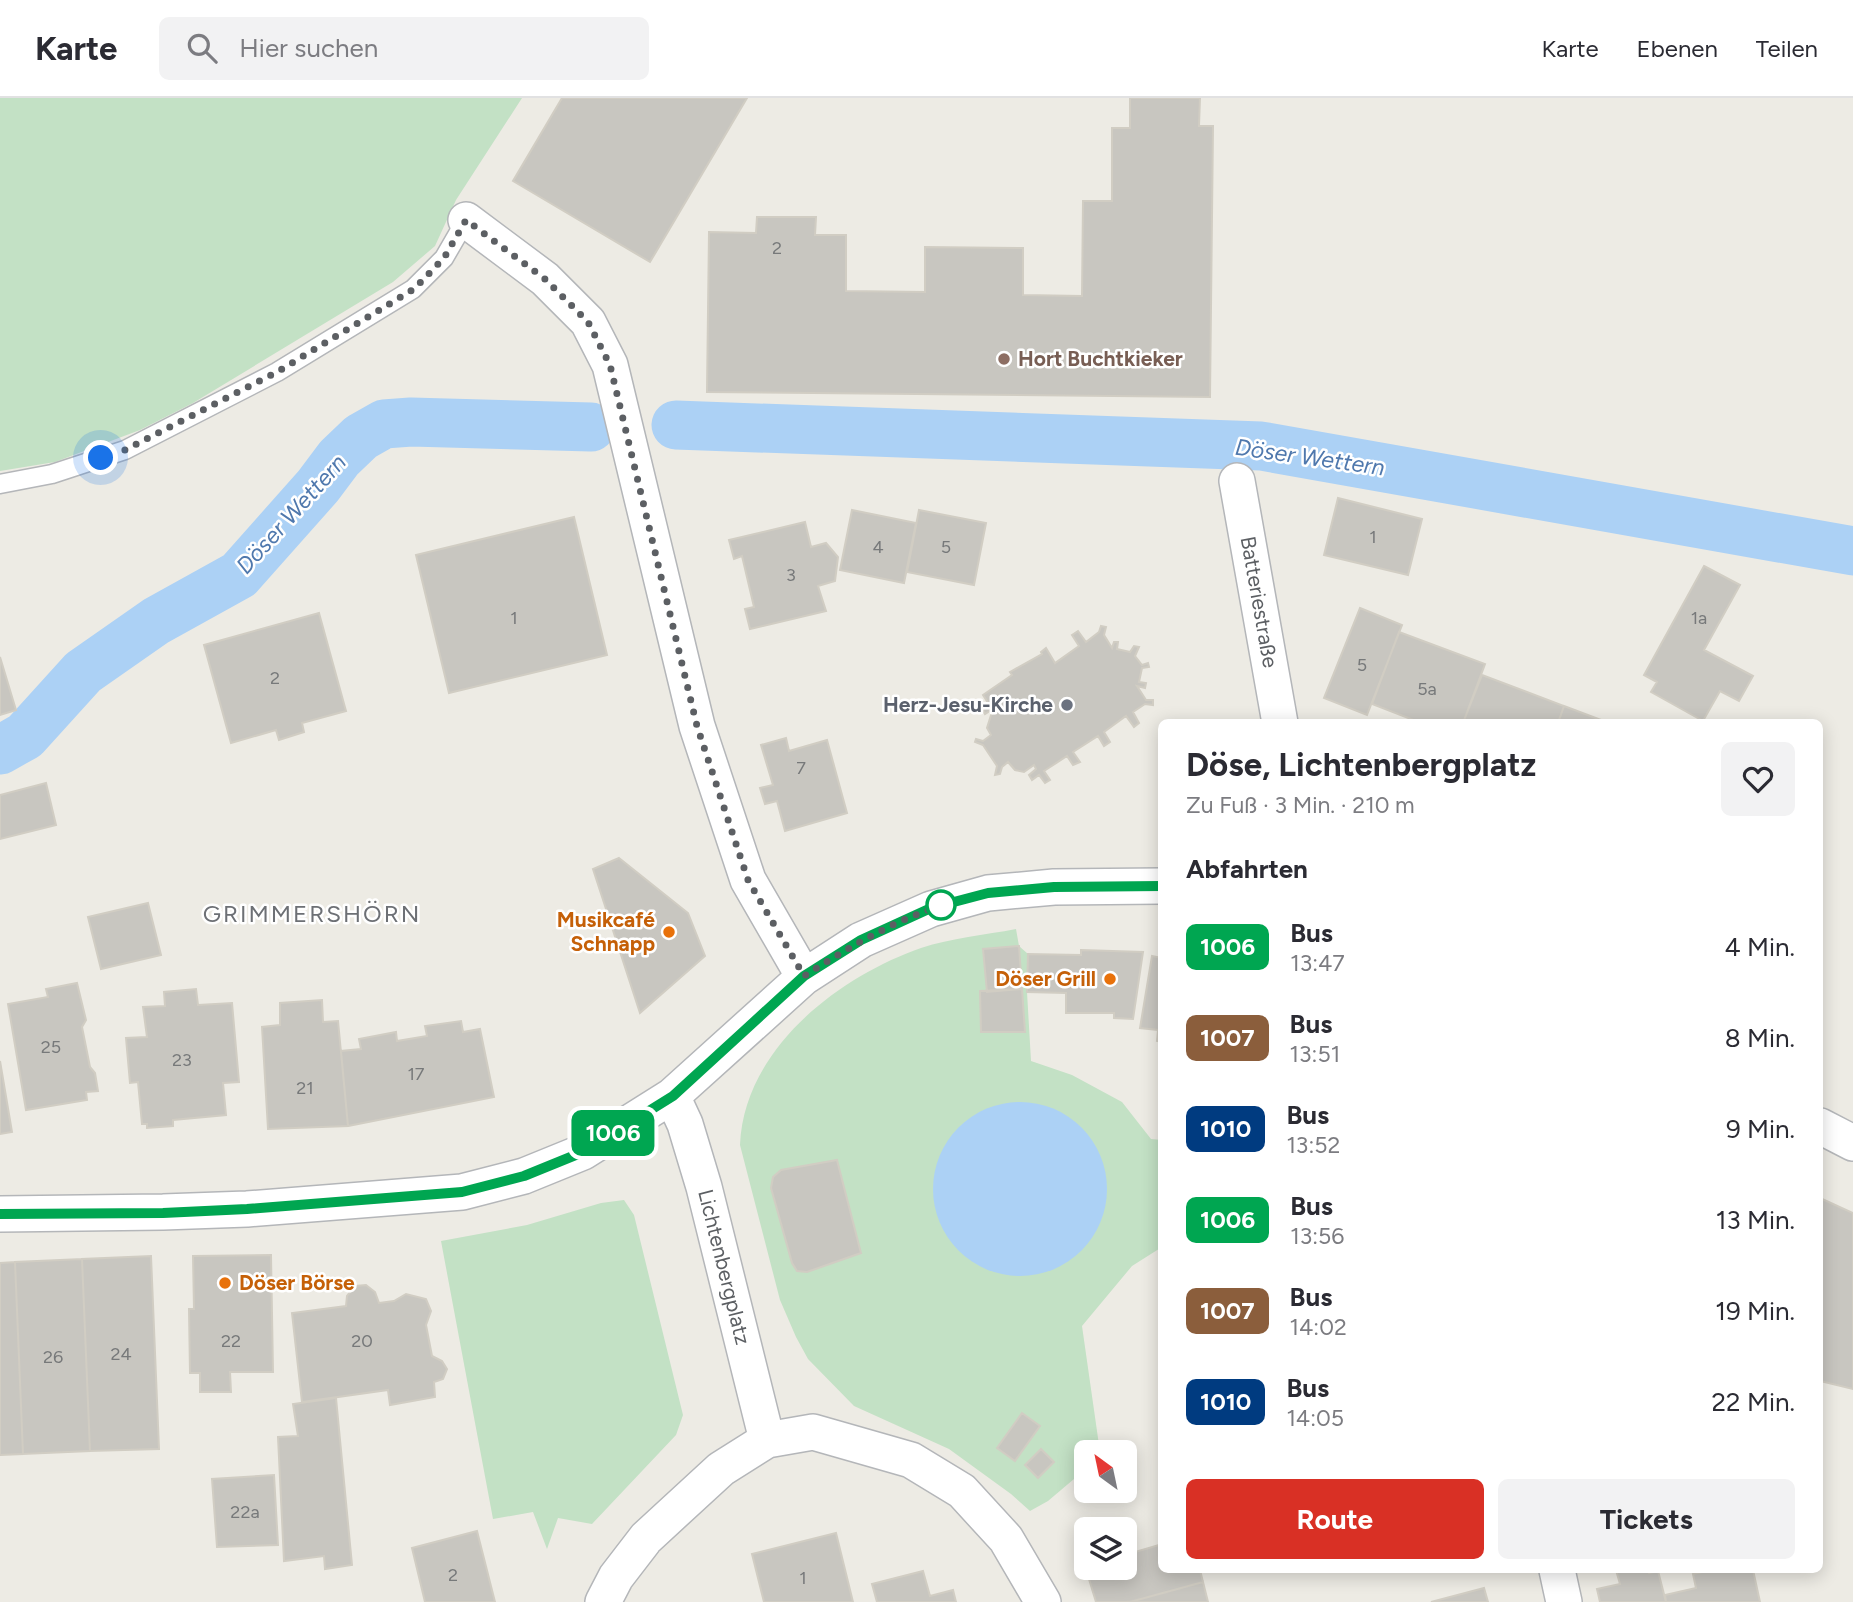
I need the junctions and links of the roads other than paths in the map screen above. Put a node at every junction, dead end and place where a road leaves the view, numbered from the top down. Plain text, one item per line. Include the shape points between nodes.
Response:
1 (466, 220) joint
2 (1237, 481) dead end
3 (0, 484) edge
4 (1279, 719) edge
5 (1158, 886) edge
6 (804, 976) junction
7 (673, 1096) junction
8 (1823, 1128) edge
9 (1853, 1143) edge
10 (0, 1214) edge
11 (767, 1440) junction
12 (1558, 1573) edge
13 (603, 1602) edge
14 (1043, 1602) edge
15 (1564, 1602) edge

1 - 3 lane via 444,258 414,289 277,372 125,450 52,474
1 - 6 street via 545,279 588,322 610,365 697,726 748,880
2 - 4 street, Batteriestraße
5 - 6 street via 988,893 931,908 861,940
6 - 7 street
7 - 10 street via 583,1152 524,1176 462,1192 222,1210
7 - 11 street, Lichtenbergplatz via 704,1187
8 - 9 street
11 - 13 street via 722,1469 646,1538
11 - 14 street via 813,1432 911,1460 962,1490 1006,1539
12 - 15 street

